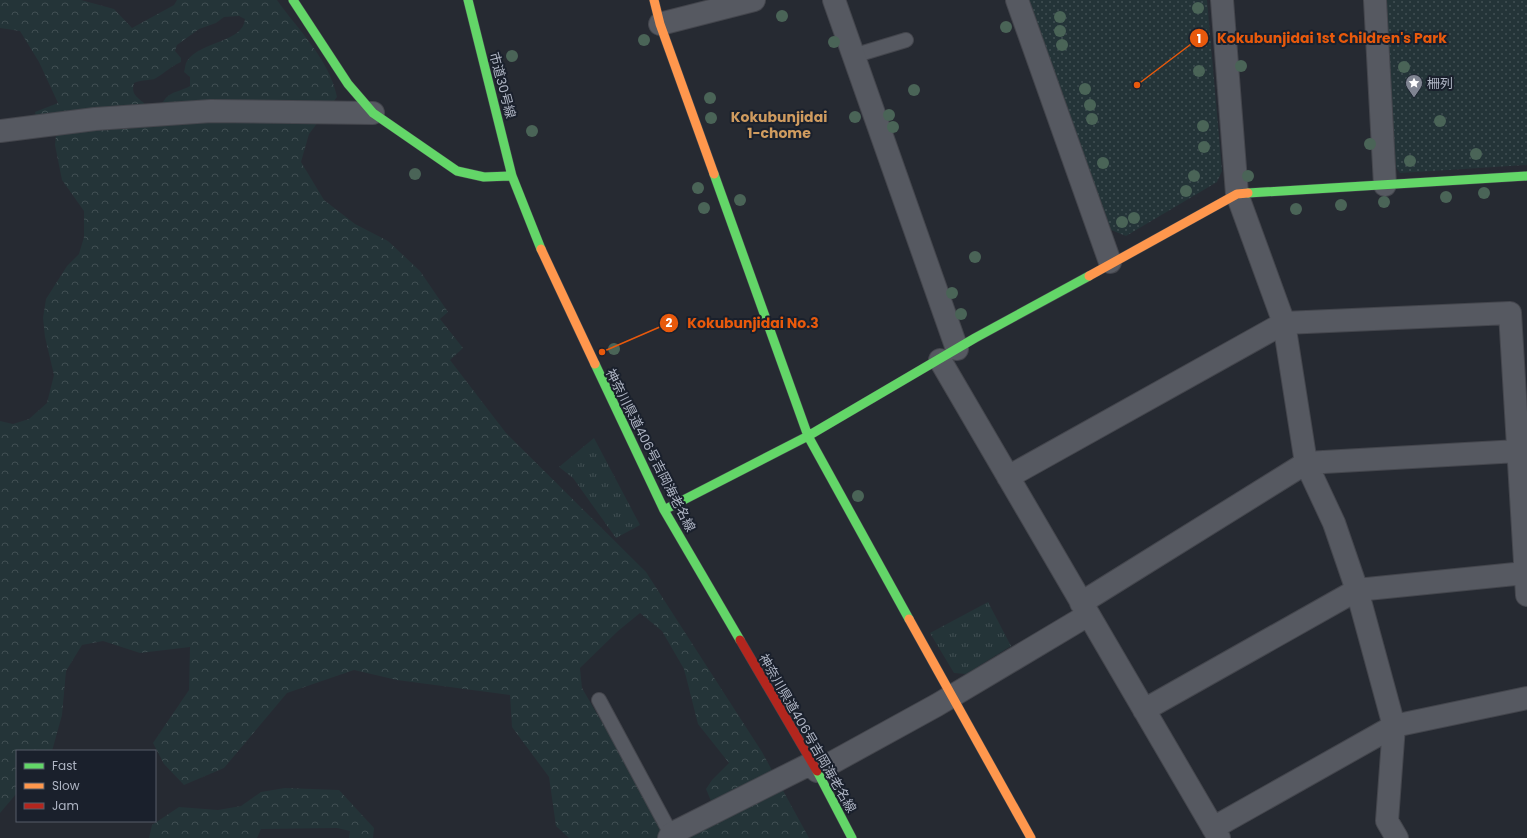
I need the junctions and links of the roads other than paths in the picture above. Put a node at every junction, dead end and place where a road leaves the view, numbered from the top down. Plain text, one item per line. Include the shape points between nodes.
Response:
1 (293, 0) edge
2 (468, 0) edge
3 (654, 0) edge
4 (754, 0) edge
5 (834, 0) edge
6 (1017, 0) edge
7 (1222, 0) edge
8 (1374, 0) edge
9 (660, 24) junction
10 (906, 40) dead end
11 (854, 56) junction
12 (373, 113) junction
13 (0, 131) edge
14 (512, 176) junction
15 (1527, 176) edge
16 (1385, 185) junction
17 (1237, 194) junction
18 (1110, 262) junction
19 (1284, 323) junction
20 (948, 354) junction
21 (808, 436) junction
22 (1518, 451) junction
23 (1306, 463) junction
24 (1008, 477) junction
25 (664, 510) junction
26 (1524, 573) junction
27 (1357, 590) junction
28 (1527, 595) edge
29 (1085, 609) junction
30 (952, 697) junction
31 (1527, 698) edge
32 (599, 700) dead end
33 (1144, 710) junction
34 (1394, 726) junction
35 (814, 767) junction
36 (1216, 833) edge
37 (670, 836) edge
38 (852, 838) edge
39 (1032, 838) edge
40 (1397, 838) edge

1 - 12 street via 348,84
2 - 14 street, 市道30号線
3 - 9 street
4 - 9 street
5 - 11 street
6 - 18 street
7 - 17 street
8 - 16 street
9 - 21 street
10 - 11 lane
11 - 20 street
12 - 13 street via 211,111 95,119
12 - 14 street via 457,171 471,177
14 - 25 street, 神奈川県道406号吉岡海老名線 via 532,230
15 - 16 street
16 - 17 street
17 - 18 street
17 - 19 street
18 - 20 street
19 - 22 street via 1510,314
19 - 23 street
19 - 24 street
20 - 21 street
20 - 24 street
21 - 25 street
21 - 30 street
22 - 23 street
22 - 26 street
23 - 27 street via 1334,523
23 - 29 street
24 - 29 street
25 - 35 street, 神奈川県道406号吉岡海老名線
26 - 27 street
26 - 28 street
27 - 33 street
27 - 34 street
29 - 30 street
29 - 33 street
30 - 35 street
30 - 39 street
31 - 34 street
32 - 37 lane
33 - 36 street
34 - 36 street
34 - 40 street via 1387,821
35 - 37 street
35 - 38 street, 神奈川県道406号吉岡海老名線

